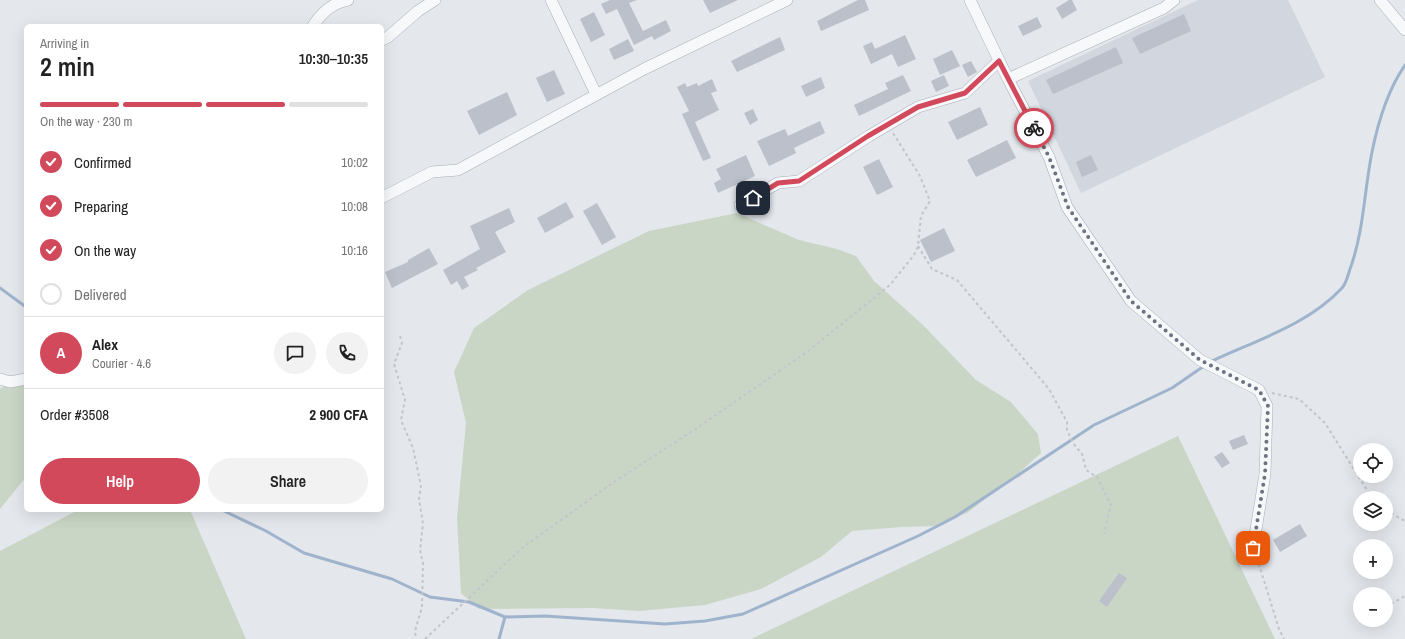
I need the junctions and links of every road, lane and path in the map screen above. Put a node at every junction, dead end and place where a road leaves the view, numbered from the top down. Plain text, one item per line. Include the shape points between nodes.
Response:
1 (348, 0) edge
2 (435, 0) edge
3 (550, 0) edge
4 (787, 0) edge
5 (970, 0) edge
6 (1174, 0) edge
7 (1380, 0) edge
8 (313, 24) edge
9 (1405, 30) edge
10 (384, 39) edge
11 (999, 61) junction
12 (1008, 79) junction
13 (596, 94) junction
14 (888, 124) junction
15 (384, 196) edge
16 (740, 205) dead end
17 (918, 246) junction
18 (400, 336) dead end
19 (0, 379) edge
20 (24, 379) edge
21 (1259, 390) junction
22 (1368, 491) edge
23 (1393, 514) edge
24 (1405, 521) edge
25 (1104, 534) dead end
26 (1253, 548) joint
27 (1405, 596) edge
28 (1393, 603) edge
29 (416, 639) edge
30 (425, 639) edge
31 (1284, 639) edge

1 - 8 street via 338,2 320,15
2 - 10 street via 418,10
3 - 13 street
4 - 13 street via 644,68
5 - 11 street
6 - 12 street via 1164,8
7 - 9 street
11 - 12 street
11 - 14 street via 965,93 918,107
12 - 21 street via 1049,157 1068,207 1131,301 1200,360
13 - 15 street via 458,170 432,172
14 - 16 street via 799,181 778,183
14 - 17 path via 920,176 930,201 921,216
17 - 25 path via 932,269 957,280 1049,389 1067,422 1067,430 1073,442 1082,454 1086,470 1097,477 1110,505
17 - 30 path via 890,285 807,352 698,428 614,482 522,548
18 - 29 path via 402,343 394,364 405,400 401,420 413,448 421,486 419,499 423,524 420,550 423,563 422,600 415,631
19 - 20 street via 10,382
21 - 22 path via 1299,399 1325,423
21 - 26 street via 1268,406 1265,474
23 - 24 path
26 - 31 path
27 - 28 path

